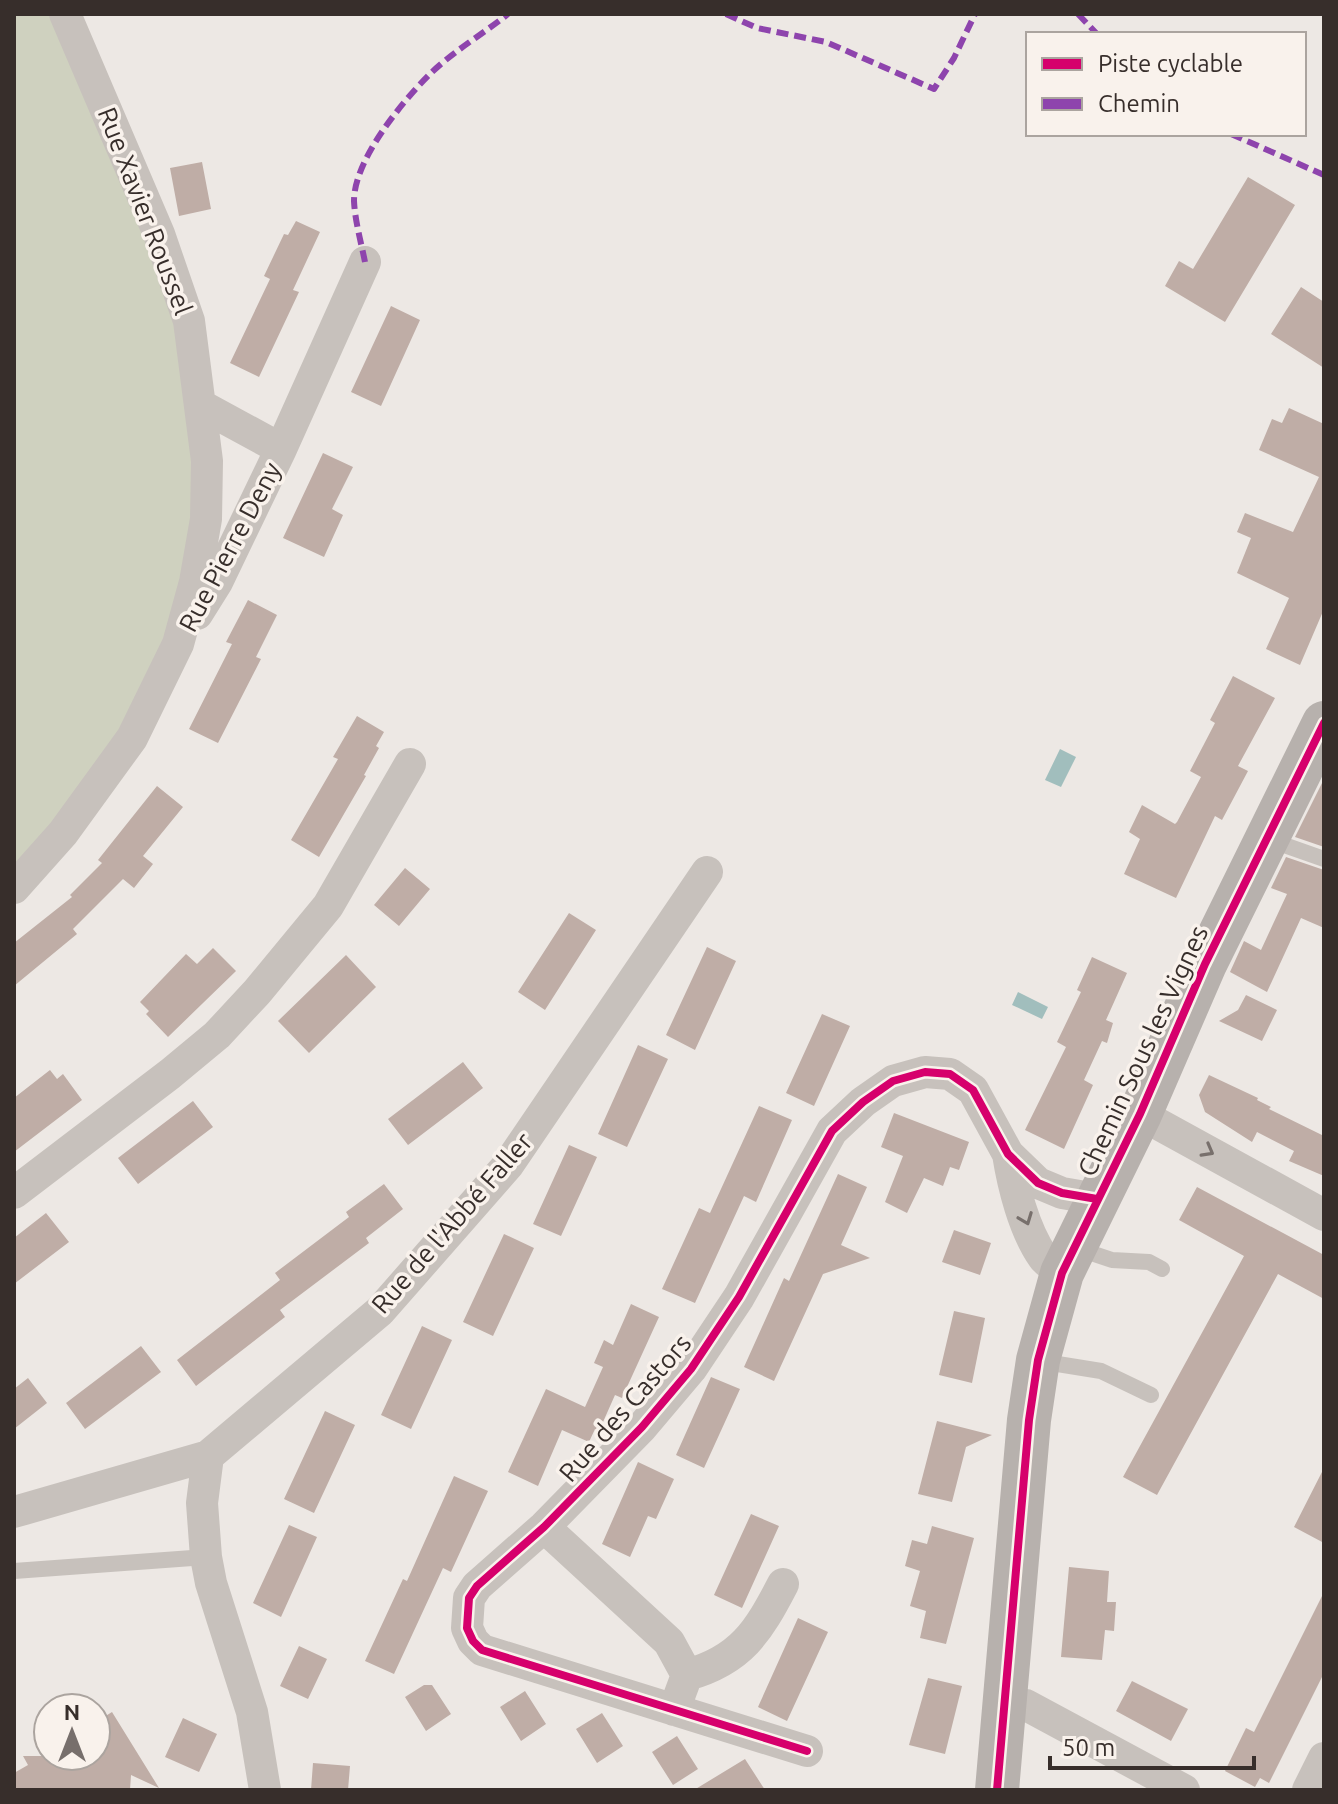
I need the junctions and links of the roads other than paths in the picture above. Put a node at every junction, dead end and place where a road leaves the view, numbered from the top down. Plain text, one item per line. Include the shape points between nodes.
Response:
1 (65, 14) edge
2 (365, 262) dead end
3 (202, 406) junction
4 (281, 449) junction
5 (178, 644) junction
6 (1324, 723) edge
7 (410, 764) dead end
8 (1266, 838) junction
9 (1324, 859) edge
10 (707, 872) dead end
11 (14, 888) edge
12 (1140, 1114) junction
13 (1008, 1154) junction
14 (14, 1193) edge
15 (1097, 1199) junction
16 (1324, 1215) edge
17 (1068, 1260) junction
18 (1162, 1269) dead end
19 (1038, 1360) junction
20 (1151, 1395) dead end
21 (208, 1456) junction
22 (14, 1512) edge
23 (544, 1527) junction
24 (206, 1557) junction
25 (14, 1571) edge
26 (783, 1584) dead end
27 (687, 1675) junction
28 (1004, 1704) junction
29 (674, 1710) junction
30 (807, 1751) dead end
31 (1324, 1758) edge
32 (265, 1790) edge
33 (997, 1790) edge
34 (1184, 1790) edge
35 (1308, 1790) edge

1 - 3 street, Rue Xavier Roussel via 159,234 189,321
2 - 4 street, Rue Pierre Deny
3 - 4 street, Rue Pierre Deny
3 - 5 street, Rue Xavier Roussel via 206,519
4 - 5 street, Rue Pierre Deny via 217,582
5 - 11 street, Rue Xavier Roussel via 132,738 63,833
6 - 8 street, Chemin Sous les Vignes
7 - 14 street via 328,906 257,992 170,1074
8 - 9 lane
8 - 12 street, Chemin Sous les Vignes
10 - 21 street, Rue de l'Abbé Faller via 508,1165 380,1311
12 - 15 street, Chemin Sous les Vignes
12 -> 16 street
13 - 15 street, Rue des Castors via 1038,1183
13 -> 17 street, Rue des Castors via 1013,1186 1044,1259
13 - 23 street, Rue des Castors via 973,1090 950,1074 925,1072 893,1081 863,1102 832,1131 739,1297 691,1369
15 - 17 street, Chemin Sous les Vignes
17 - 18 lane via 1149,1262
17 - 19 street, Chemin Sous les Vignes
19 - 20 lane via 1101,1371
19 - 28 street, Chemin Sous les Vignes
21 - 22 street
21 - 24 street via 202,1503
23 - 27 street via 669,1642
23 - 29 street, Rue des Castors via 469,1598 467,1628 473,1641 496,1656
24 - 25 lane
24 - 32 street via 249,1699
26 - 27 street via 751,1638 710,1669
27 - 29 street
28 - 33 street, Chemin Sous les Vignes
28 - 34 street via 1026,1705
29 - 30 street, Rue des Castors
31 - 35 street

